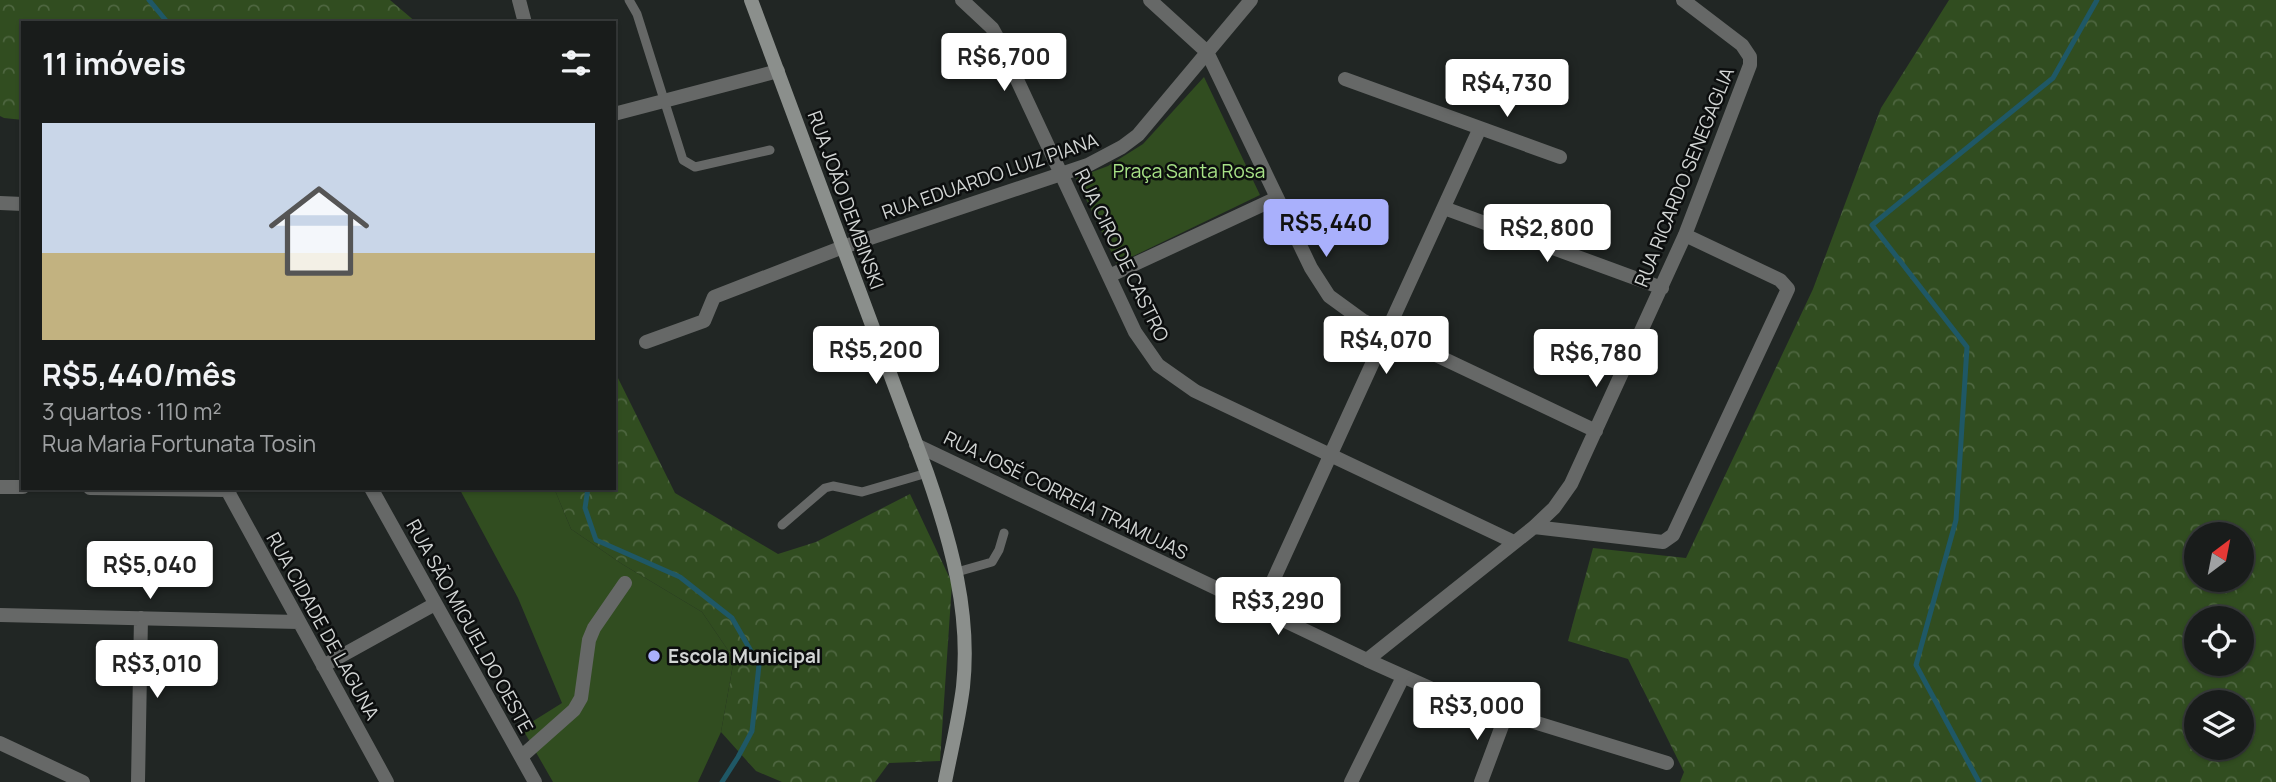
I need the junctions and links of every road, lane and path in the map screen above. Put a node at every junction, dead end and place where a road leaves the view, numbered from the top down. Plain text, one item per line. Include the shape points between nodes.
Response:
1 (519, 0) edge
2 (629, 0) edge
3 (751, 0) edge
4 (962, 0) edge
5 (1150, 0) edge
6 (1251, 0) edge
7 (1684, 0) edge
8 (524, 21) edge
9 (1207, 52) junction
10 (778, 71) junction
11 (1345, 79) dead end
12 (665, 100) junction
13 (616, 113) edge
14 (1480, 128) junction
15 (771, 150) dead end
16 (1560, 157) dead end
17 (1061, 174) junction
18 (1277, 198) junction
19 (0, 203) edge
20 (21, 204) edge
21 (1444, 208) junction
22 (1685, 235) junction
23 (843, 247) junction
24 (1109, 276) junction
25 (1662, 288) junction
26 (1387, 333) junction
27 (646, 341) dead end
28 (1596, 431) junction
29 (916, 445) junction
30 (1331, 455) junction
31 (926, 473) junction
32 (0, 487) edge
33 (21, 487) edge
34 (229, 490) edge
35 (372, 490) edge
36 (782, 526) dead end
37 (1534, 527) junction
38 (1004, 533) dead end
39 (1514, 542) junction
40 (957, 572) junction
41 (625, 583) dead end
42 (435, 604) junction
43 (1260, 609) junction
44 (0, 615) edge
45 (141, 618) junction
46 (299, 622) junction
47 (1367, 660) junction
48 (323, 666) junction
49 (1403, 677) junction
50 (1506, 715) junction
51 (0, 743) edge
52 (521, 757) junction
53 (1667, 763) dead end
54 (83, 782) edge
55 (138, 782) edge
56 (387, 782) edge
57 (535, 782) edge
58 (945, 782) edge
59 (1350, 782) edge
60 (1481, 782) edge

1 - 8 street
2 - 12 lane
3 - 10 main road, RUA JOÃO DEMBINSKI
4 - 17 street, RUA CIRO DE CASTRO via 998,37
5 - 9 street
6 - 9 street, RUA EDUARDO LUIZ PIANA
7 - 22 street, RUA RICARDO SENEGAGLIA via 1742,45 1750,57
9 - 17 street, RUA EDUARDO LUIZ PIANA via 1138,135 1105,158
9 - 18 street
10 - 12 street
10 - 23 main road, RUA JOÃO DEMBINSKI
11 - 14 street
12 - 13 street
12 - 15 lane via 683,160 695,167
14 - 16 street
14 - 21 street
17 - 23 street, RUA EDUARDO LUIZ PIANA
17 - 24 street, RUA CIRO DE CASTRO
18 - 24 street
18 - 26 street via 1329,296
19 - 20 street
21 - 25 street
21 - 26 street
22 - 25 street, RUA RICARDO SENEGAGLIA
22 - 37 street via 1788,289 1673,535 1663,542
23 - 27 street, RUA EDUARDO LUIZ PIANA via 714,297 704,321
23 - 29 main road, RUA JOÃO DEMBINSKI
24 - 30 street, RUA CIRO DE CASTRO via 1135,332 1157,365 1195,391
25 - 28 street, RUA RICARDO SENEGAGLIA
26 - 28 street
26 - 30 street
28 - 37 street, RUA RICARDO SENEGAGLIA via 1564,496
29 - 31 main road, RUA JOÃO DEMBINSKI
29 - 43 street, RUA JOSÉ CORREIA TRAMUJAS
30 - 39 street, RUA CIRO DE CASTRO
30 - 43 street
31 - 36 lane via 862,492 825,488
31 - 40 main road, RUA JOÃO DEMBINSKI
32 - 33 street
34 - 46 street, RUA CIDADE DE LAGUNA
35 - 42 street, RUA SÃO MIGUEL DO OESTE
37 - 39 street, RUA RICARDO SENEGAGLIA
38 - 40 lane via 992,562
39 - 47 street, RUA RICARDO SENEGAGLIA
40 - 58 main road, RUA JOÃO DEMBINSKI via 964,627 963,686
41 - 52 street via 589,640 583,691 574,710
42 - 48 street
42 - 52 street, RUA SÃO MIGUEL DO OESTE
43 - 47 street, RUA JOSÉ CORREIA TRAMUJAS
44 - 45 street
45 - 46 street
45 - 55 street
46 - 48 street, RUA CIDADE DE LAGUNA
47 - 49 street, RUA JOSÉ CORREIA TRAMUJAS
48 - 56 street, RUA CIDADE DE LAGUNA
49 - 50 street, RUA JOSÉ CORREIA TRAMUJAS
49 - 59 street
50 - 53 street, RUA JOSÉ CORREIA TRAMUJAS
50 - 60 street
51 - 54 street
52 - 57 street, RUA SÃO MIGUEL DO OESTE

